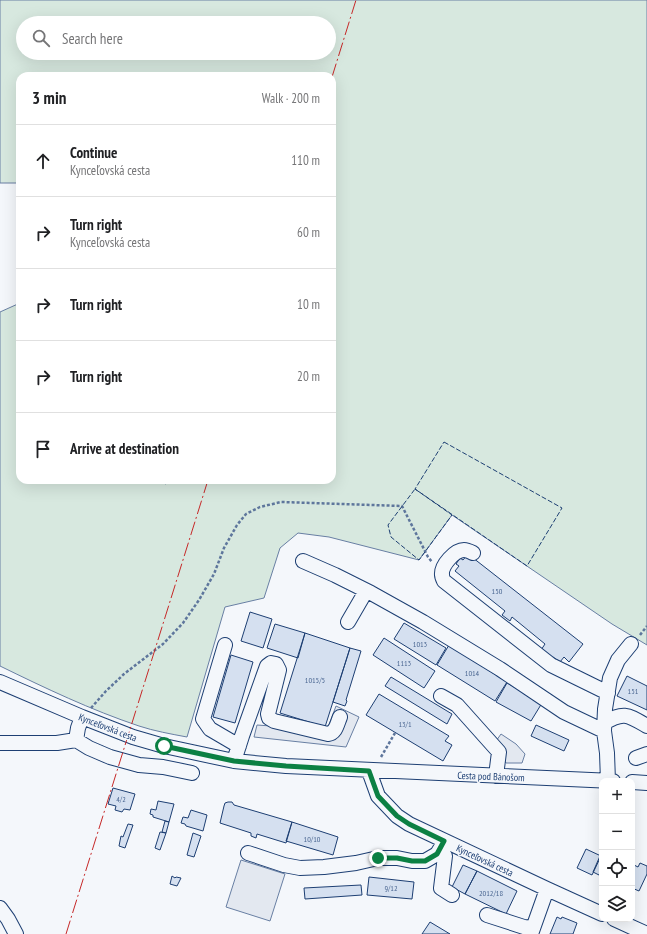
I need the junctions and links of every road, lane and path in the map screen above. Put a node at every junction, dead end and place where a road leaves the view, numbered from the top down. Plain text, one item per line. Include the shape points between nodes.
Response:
1 (474, 553) dead end
2 (303, 561) dead end
3 (442, 574) junction
4 (366, 591) junction
5 (348, 622) dead end
6 (631, 644) dead end
7 (225, 645) dead end
8 (0, 682) edge
9 (608, 693) junction
10 (441, 696) dead end
11 (82, 717) junction
12 (340, 717) dead end
13 (647, 726) edge
14 (604, 727) junction
15 (395, 733) dead end
16 (76, 740) junction
17 (0, 743) edge
18 (239, 746) junction
19 (383, 753) dead end
20 (234, 761) junction
21 (369, 771) junction
22 (192, 773) dead end
23 (496, 776) junction
24 (608, 778) edge
25 (599, 781) edge
26 (635, 782) edge
27 (647, 783) edge
28 (442, 846) junction
29 (248, 853) dead end
30 (547, 889) junction
31 (452, 895) dead end
32 (0, 908) edge
33 (599, 913) edge
34 (487, 915) dead end
35 (621, 922) edge
36 (532, 931) edge
37 (16, 934) edge
38 (647, 934) edge

1 - 3 street via 458,551 446,563
2 - 4 street
3 - 9 street via 444,581 550,665
3 - 11 path via 428,557 402,506 281,502 260,507 246,514 237,525 200,600 183,623 163,644 124,674
4 - 5 street
4 - 14 street via 430,626 564,712
6 - 9 street via 618,660 610,678
7 - 18 street via 203,719 210,729
8 - 11 street, Kynceľovská cesta
9 - 14 street
10 - 23 street via 457,705 499,752
11 - 16 street
11 - 20 street, Kynceľovská cesta via 164,746
12 - 18 street via 332,734 269,718 279,670 276,664 271,663 267,666
13 - 14 street via 622,715 612,718
14 - 24 street
15 - 19 path
16 - 17 street via 57,743
16 - 22 street via 110,757 139,765
18 - 20 street
20 - 21 street, Kynceľovská cesta
21 - 23 street, Cesta pod Bánošom
21 - 28 street, Kynceľovská cesta via 378,796 397,816
23 - 25 street, Cesta pod Bánošom
26 - 27 street
28 - 29 street via 437,854 425,861 378,858 356,863 300,868
28 - 30 street, Kynceľovská cesta
28 - 31 street via 445,856 441,888
30 - 33 street, Kynceľovská cesta
30 - 36 street
32 - 37 street
34 - 36 street
35 - 38 street

